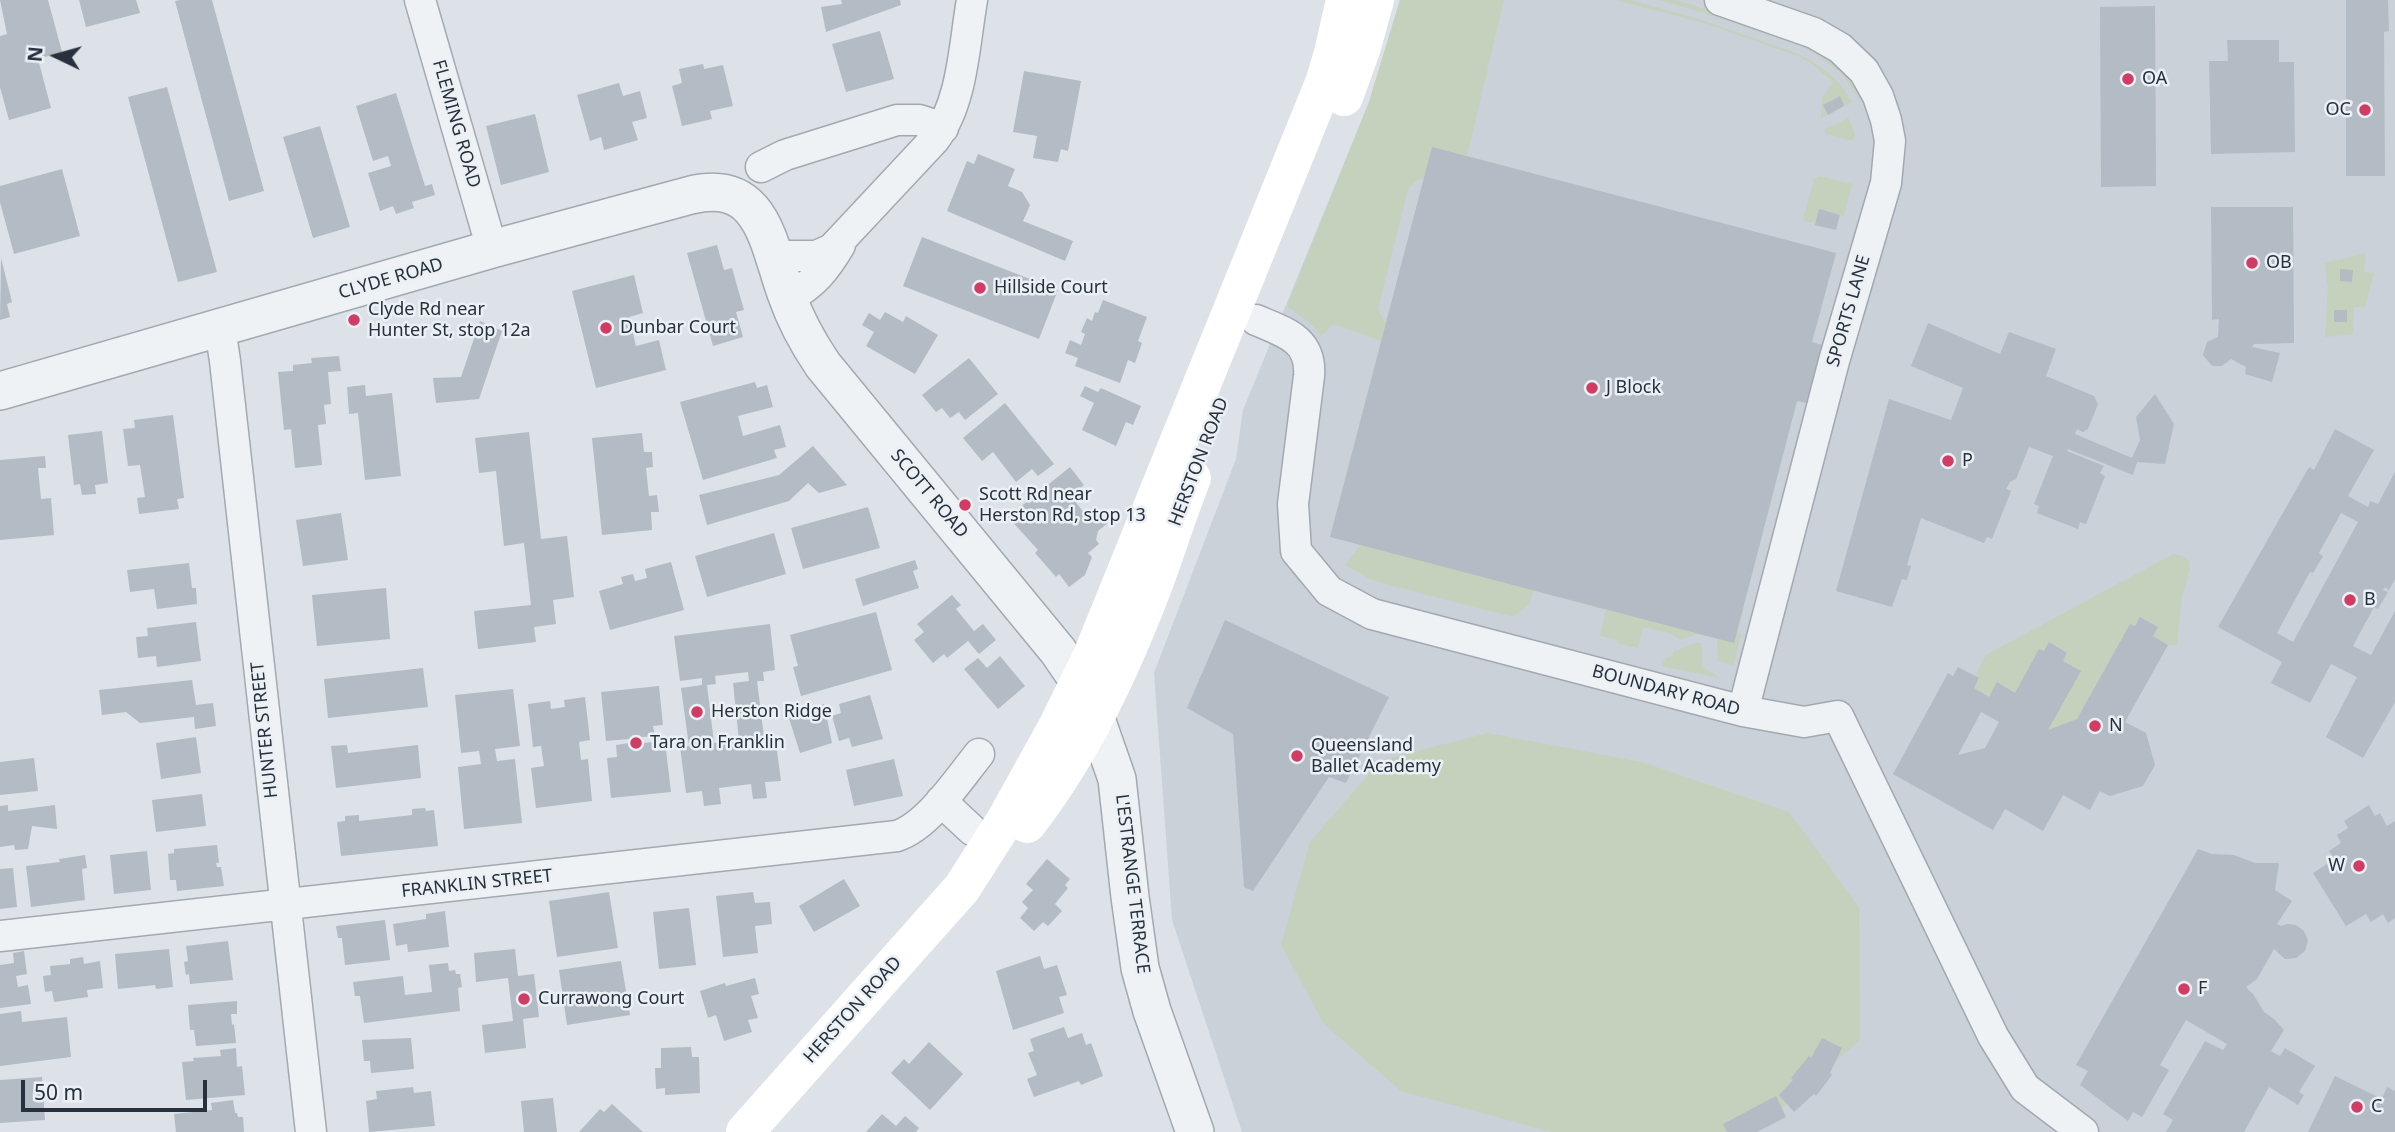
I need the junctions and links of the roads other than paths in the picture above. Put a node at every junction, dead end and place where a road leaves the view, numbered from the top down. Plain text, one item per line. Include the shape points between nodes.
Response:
1 (419, 0) edge
2 (972, 0) edge
3 (1345, 0) edge
4 (1375, 0) edge
5 (1720, 0) edge
6 (943, 128) junction
7 (761, 167) dead end
8 (842, 241) junction
9 (771, 245) junction
10 (492, 249) junction
11 (788, 298) junction
12 (1256, 320) junction
13 (220, 328) junction
14 (0, 391) edge
15 (1179, 445) junction
16 (1087, 700) junction
17 (1743, 711) junction
18 (979, 754) dead end
19 (941, 801) junction
20 (972, 830) dead end
21 (284, 905) junction
22 (0, 936) edge
23 (311, 1132) edge
24 (745, 1132) edge
25 (1195, 1132) edge
26 (2083, 1132) edge

1 - 10 street, FLEMING ROAD
2 - 6 street via 955,99
3 - 15 main road, HERSTON ROAD via 1324,83
4 - 12 main road, HERSTON ROAD via 1353,74
5 - 17 street, SPORTS LANE via 1814,33 1840,48 1864,71 1878,96 1890,141 1886,183
6 - 7 street via 919,120 897,120 785,155
6 - 8 street
8 - 9 street via 816,256
8 - 11 street via 819,277
9 - 10 street, CLYDE ROAD via 758,217 744,203 722,193 705,192
9 - 11 street, SCOTT ROAD
10 - 13 street, CLYDE ROAD
11 - 16 street, SCOTT ROAD via 823,365 1058,651
12 - 15 main road via 1229,354 1202,418
12 - 16 main road, HERSTON ROAD via 1121,663
12 - 17 street, BOUNDARY ROAD via 1297,340 1307,353 1293,504 1296,551 1329,591 1372,614
13 - 14 street, CLYDE ROAD
13 - 21 street, HUNTER STREET
15 - 16 main road, HERSTON ROAD
16 - 24 main road, HERSTON ROAD via 961,888
16 - 25 street, L'ESTRANGE TERRACE via 1119,785 1140,968
17 - 26 street, BOUNDARY ROAD via 1804,722 1838,716 1993,1035 2025,1088
18 - 19 street, FRANKLIN STREET
19 - 20 street
19 - 21 street, FRANKLIN STREET via 897,836
21 - 22 street, FRANKLIN STREET
21 - 23 street, HUNTER STREET

